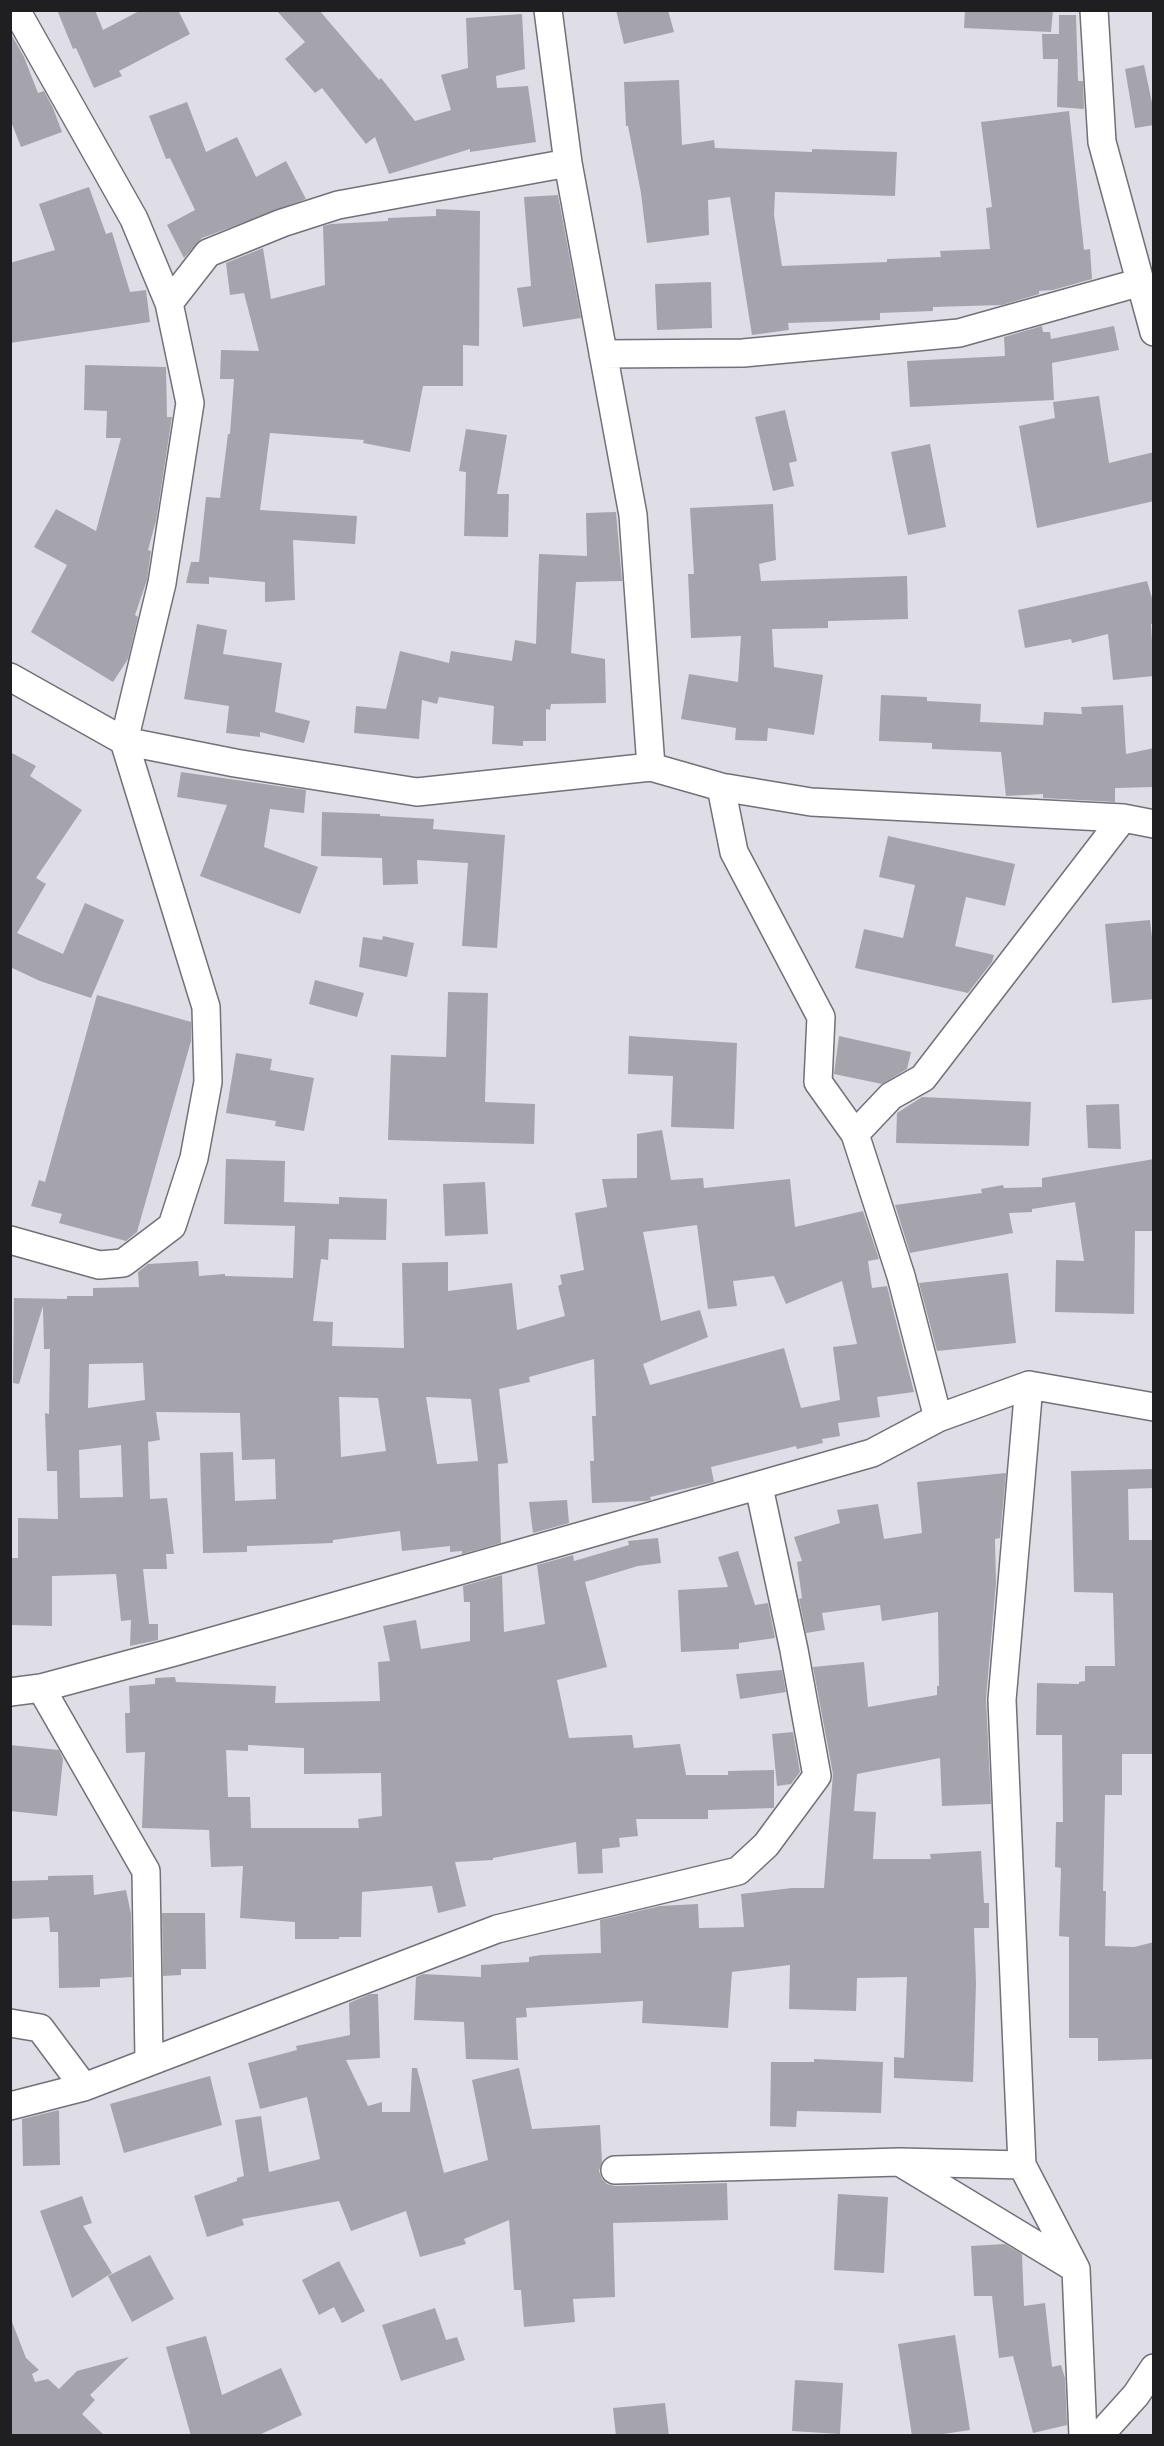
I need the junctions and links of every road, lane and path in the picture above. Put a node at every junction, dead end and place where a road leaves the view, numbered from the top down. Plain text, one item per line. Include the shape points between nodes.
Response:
1 (16, 10) edge
2 (548, 10) edge
3 (1094, 10) edge
4 (568, 163) junction
5 (1141, 282) junction
6 (169, 303) junction
7 (1154, 332) edge
8 (603, 354) junction
9 (10, 676) edge
10 (124, 741) junction
11 (651, 767) junction
12 (721, 787) junction
13 (1123, 818) junction
14 (1154, 824) edge
15 (855, 1134) junction
16 (10, 1240) edge
17 (1029, 1385) junction
18 (1154, 1407) edge
19 (938, 1418) junction
20 (759, 1487) junction
21 (41, 1688) junction
22 (10, 1692) edge
23 (10, 2023) edge
24 (149, 2060) junction
25 (84, 2087) junction
26 (10, 2106) edge
27 (900, 2162) junction
28 (1022, 2165) junction
29 (615, 2170) dead end
30 (1076, 2269) junction
31 (1154, 2368) edge
32 (1083, 2436) edge
33 (1099, 2436) edge

1 - 6 street via 134,219
2 - 4 street
3 - 5 street via 1102,142
4 - 6 street via 338,205 282,223 208,253
4 - 8 street
5 - 7 street
5 - 8 street via 959,333 743,353
6 - 10 street via 190,403 162,583
8 - 11 street via 633,515
9 - 10 street
10 - 11 street via 417,792
10 - 16 street via 207,1007 208,1082 194,1158 172,1226 123,1263 99,1265
11 - 12 street
12 - 13 street via 811,802
12 - 15 street via 735,852 820,1017 818,1082
13 - 14 street
13 - 15 street via 923,1078 891,1096
15 - 19 street via 901,1276
17 - 18 street
17 - 19 street
17 - 28 street via 1002,1700
19 - 20 street via 872,1453
20 - 21 street
20 - 24 street via 817,1776 766,1845 738,1871 497,1929
21 - 22 street
21 - 24 street via 146,1871
23 - 25 street via 40,2028
24 - 25 street
25 - 26 street
27 - 28 street
27 - 29 street
27 - 30 street
28 - 30 street
30 - 32 street
31 - 33 street

